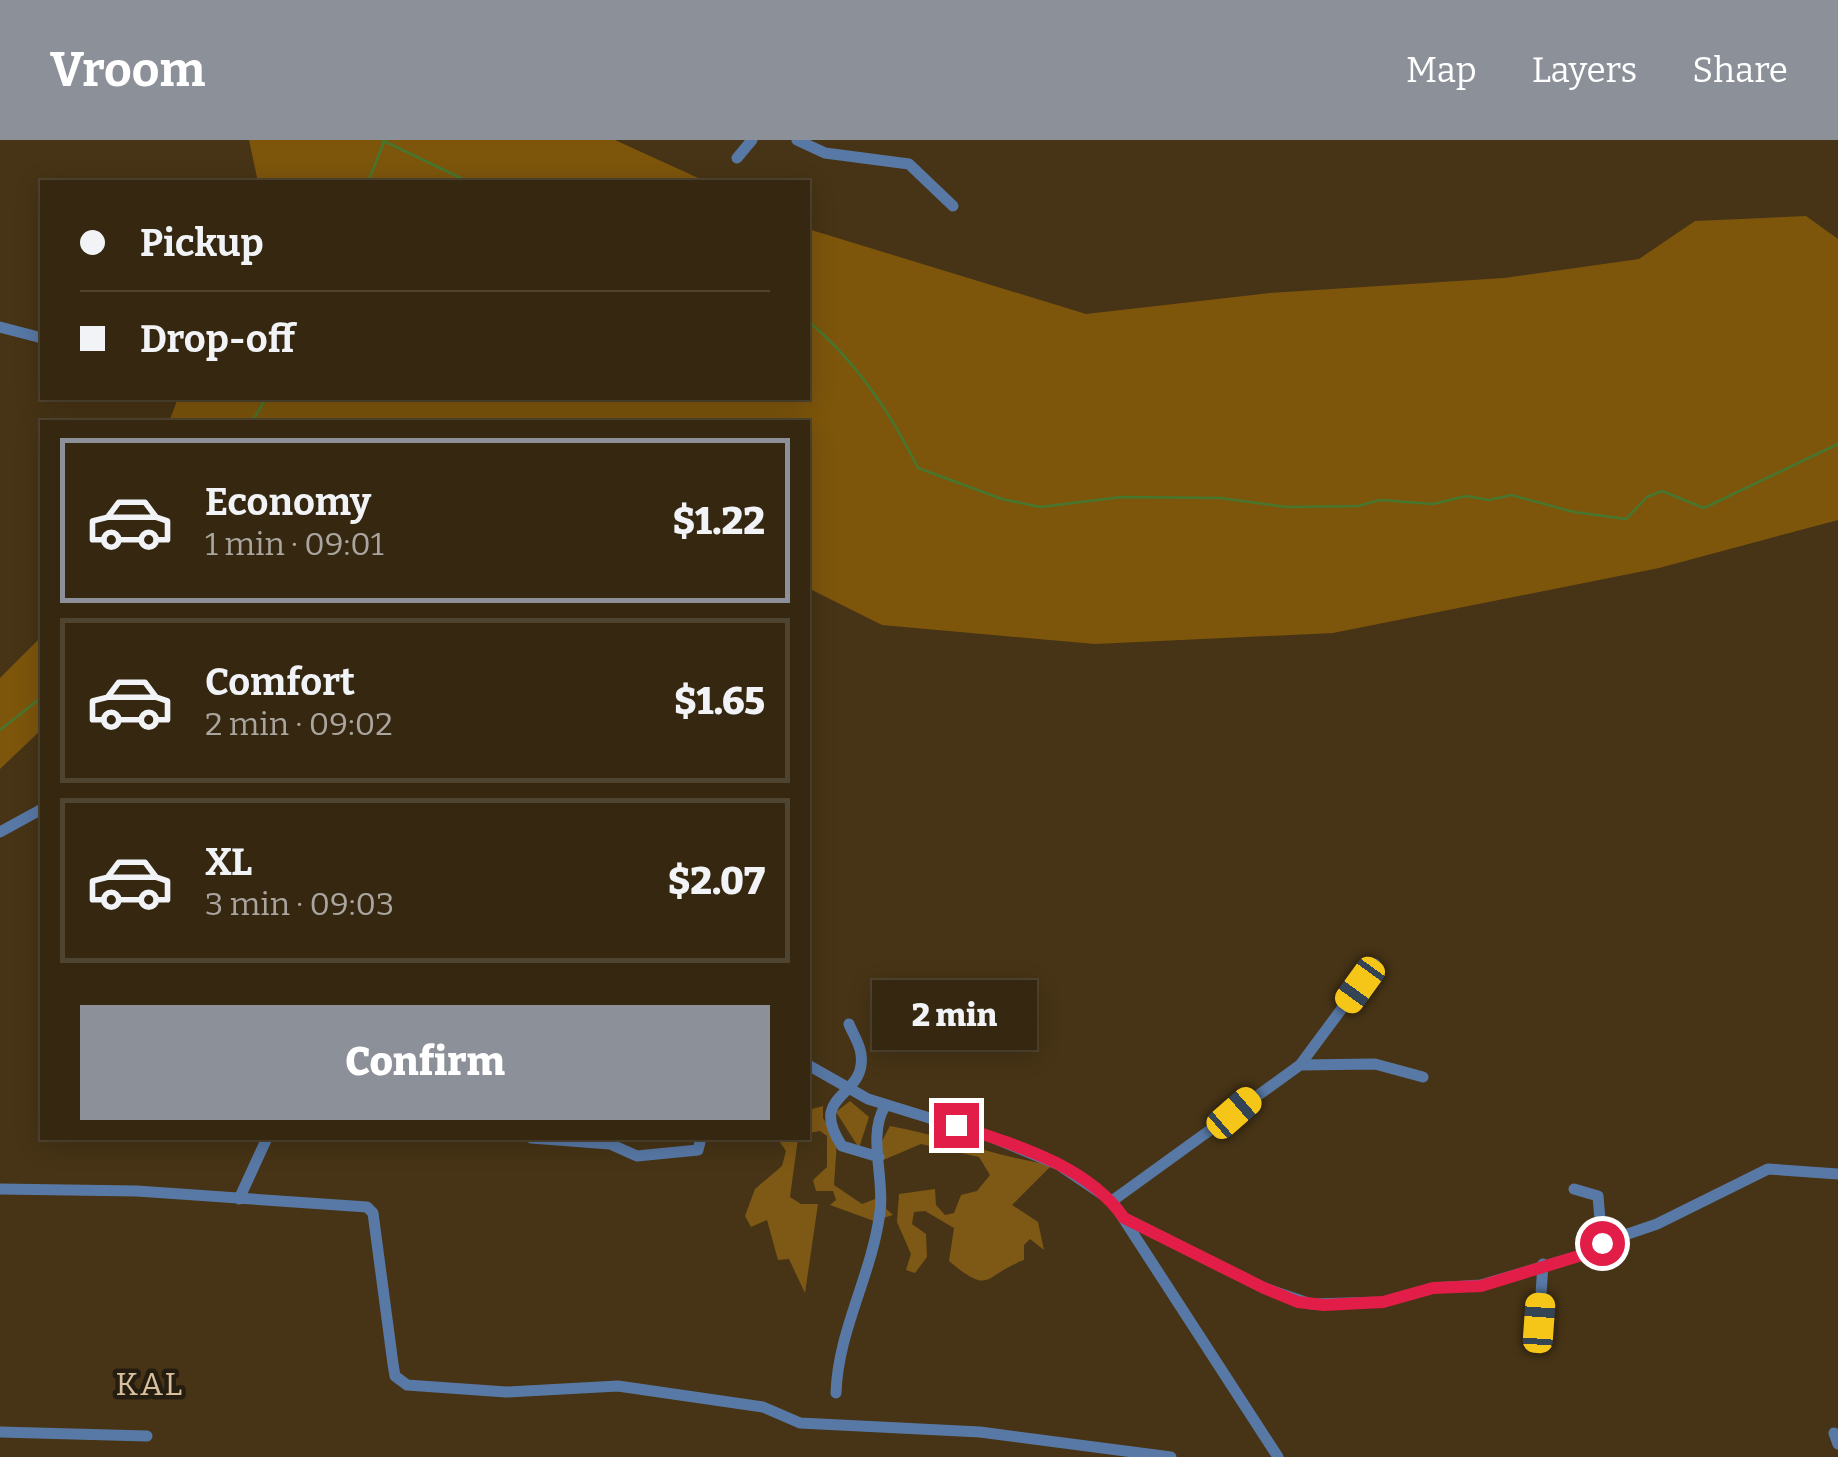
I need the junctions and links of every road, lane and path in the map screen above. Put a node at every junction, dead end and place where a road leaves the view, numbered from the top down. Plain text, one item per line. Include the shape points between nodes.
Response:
1 (752, 140) edge
2 (797, 140) edge
3 (737, 158) dead end
4 (952, 206) dead end
5 (0, 327) edge
6 (40, 337) edge
7 (40, 810) edge
8 (0, 832) edge
9 (1375, 964) dead end
10 (848, 1024) dead end
11 (1300, 1065) junction
12 (810, 1066) edge
13 (1423, 1077) dead end
14 (847, 1088) junction
15 (885, 1106) junction
16 (266, 1140) edge
17 (557, 1140) edge
18 (700, 1140) edge
19 (879, 1157) junction
20 (1838, 1174) edge
21 (1, 1188) edge
22 (1574, 1189) dead end
23 (239, 1198) junction
24 (1112, 1200) junction
25 (1124, 1218) junction
26 (1602, 1243) junction
27 (1543, 1264) junction
28 (1539, 1323) dead end
29 (836, 1393) dead end
30 (0, 1432) edge
31 (147, 1436) dead end
32 (1171, 1457) edge
33 (1278, 1457) edge

1 - 3 street
2 - 4 street via 825,154 910,164
5 - 6 street
7 - 8 street
9 - 11 street
10 - 14 street via 861,1054
11 - 13 street via 1375,1064
11 - 24 street
12 - 14 street
14 - 15 street
14 - 19 street via 829,1108 834,1134 856,1154
15 - 19 street via 878,1118
15 - 24 street via 1059,1164
16 - 23 street
17 - 18 street via 610,1144 638,1156 698,1150
19 - 29 street via 880,1217 856,1310 840,1344
20 - 26 street via 1768,1169 1657,1224
21 - 23 street
22 - 26 street via 1598,1196
23 - 32 street via 373,1212 393,1364 406,1385 506,1392 618,1386 764,1407 800,1423 980,1432
24 - 25 street
25 - 27 street via 1264,1288 1311,1304 1383,1302 1433,1288 1481,1286
25 - 33 street
26 - 27 street
27 - 28 street
30 - 31 street

